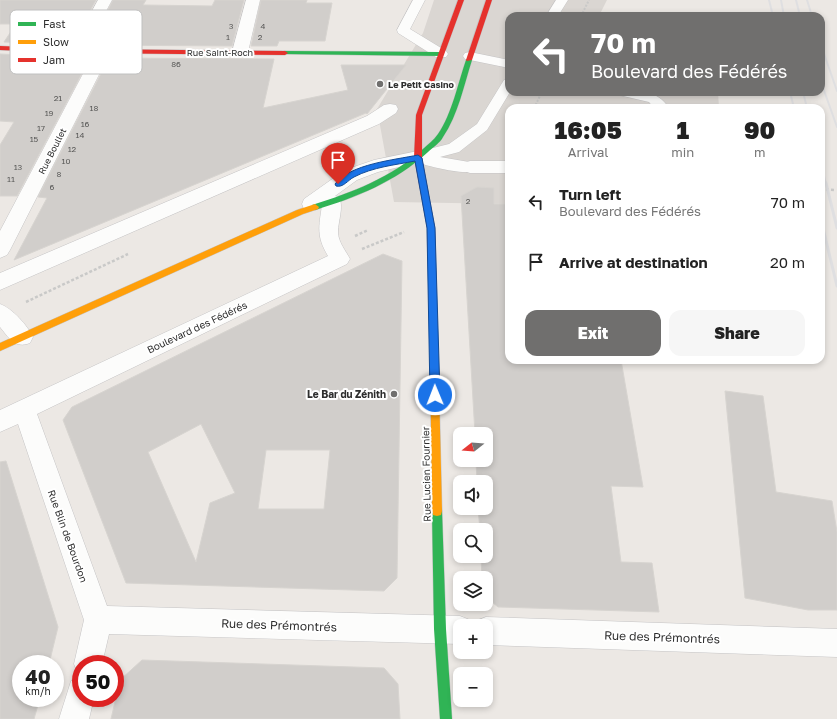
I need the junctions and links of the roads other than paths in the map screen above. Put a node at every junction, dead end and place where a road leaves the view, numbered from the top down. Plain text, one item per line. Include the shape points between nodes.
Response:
1 (106, 0) edge
2 (253, 0) edge
3 (419, 0) edge
4 (461, 0) edge
5 (488, 0) edge
6 (562, 0) edge
7 (101, 10) edge
8 (554, 12) edge
9 (0, 48) edge
10 (10, 48) edge
11 (142, 51) edge
12 (240, 52) junction
13 (441, 54) junction
14 (470, 56) junction
15 (505, 63) edge
16 (91, 74) edge
17 (505, 90) edge
18 (641, 96) edge
19 (658, 104) edge
20 (390, 109) dead end
21 (418, 158) junction
22 (470, 167) joint
23 (505, 167) edge
24 (332, 202) junction
25 (300, 212) junction
26 (0, 250) edge
27 (0, 282) edge
28 (0, 313) edge
29 (22, 337) junction
30 (0, 347) edge
31 (24, 409) junction
32 (0, 421) edge
33 (98, 620) junction
34 (450, 630) edge
35 (493, 631) edge
36 (837, 643) edge
37 (90, 655) edge
38 (77, 707) edge
39 (74, 719) edge
40 (446, 719) edge

1 - 7 street
2 - 12 street
3 - 13 lane via 403,30
4 - 13 main road, Rue Lucien Fournier
5 - 14 main road
6 - 8 lane
9 - 10 main road, Rue Saint-Roch
11 - 12 main road, Rue Saint-Roch
12 - 13 main road, Rue Saint-Roch
13 - 21 main road, Rue Lucien Fournier via 419,115
14 - 15 lane
14 - 21 main road via 449,121 440,137
16 - 26 street, Rue Boullet
17 - 21 lane via 482,127 454,148
18 - 19 lane via 654,99
20 - 27 street via 373,120
21 - 22 lane
21 - 24 main road via 381,182
21 - 25 street via 374,166 351,175
21 - 34 main road, Rue Lucien Fournier via 431,228
22 - 23 street
24 - 25 main road
24 - 31 street, Boulevard des Fédérés via 328,234 340,260
25 - 29 main road
28 - 29 street
29 - 30 main road
31 - 32 street, Boulevard des Fédérés
31 - 33 street, Rue Blin de Bourdon
33 - 34 street, Rue des Prémontrés
33 - 37 street
34 - 40 main road, Rue Lucien Fournier
35 - 36 street, Rue des Prémontrés
38 - 39 street

